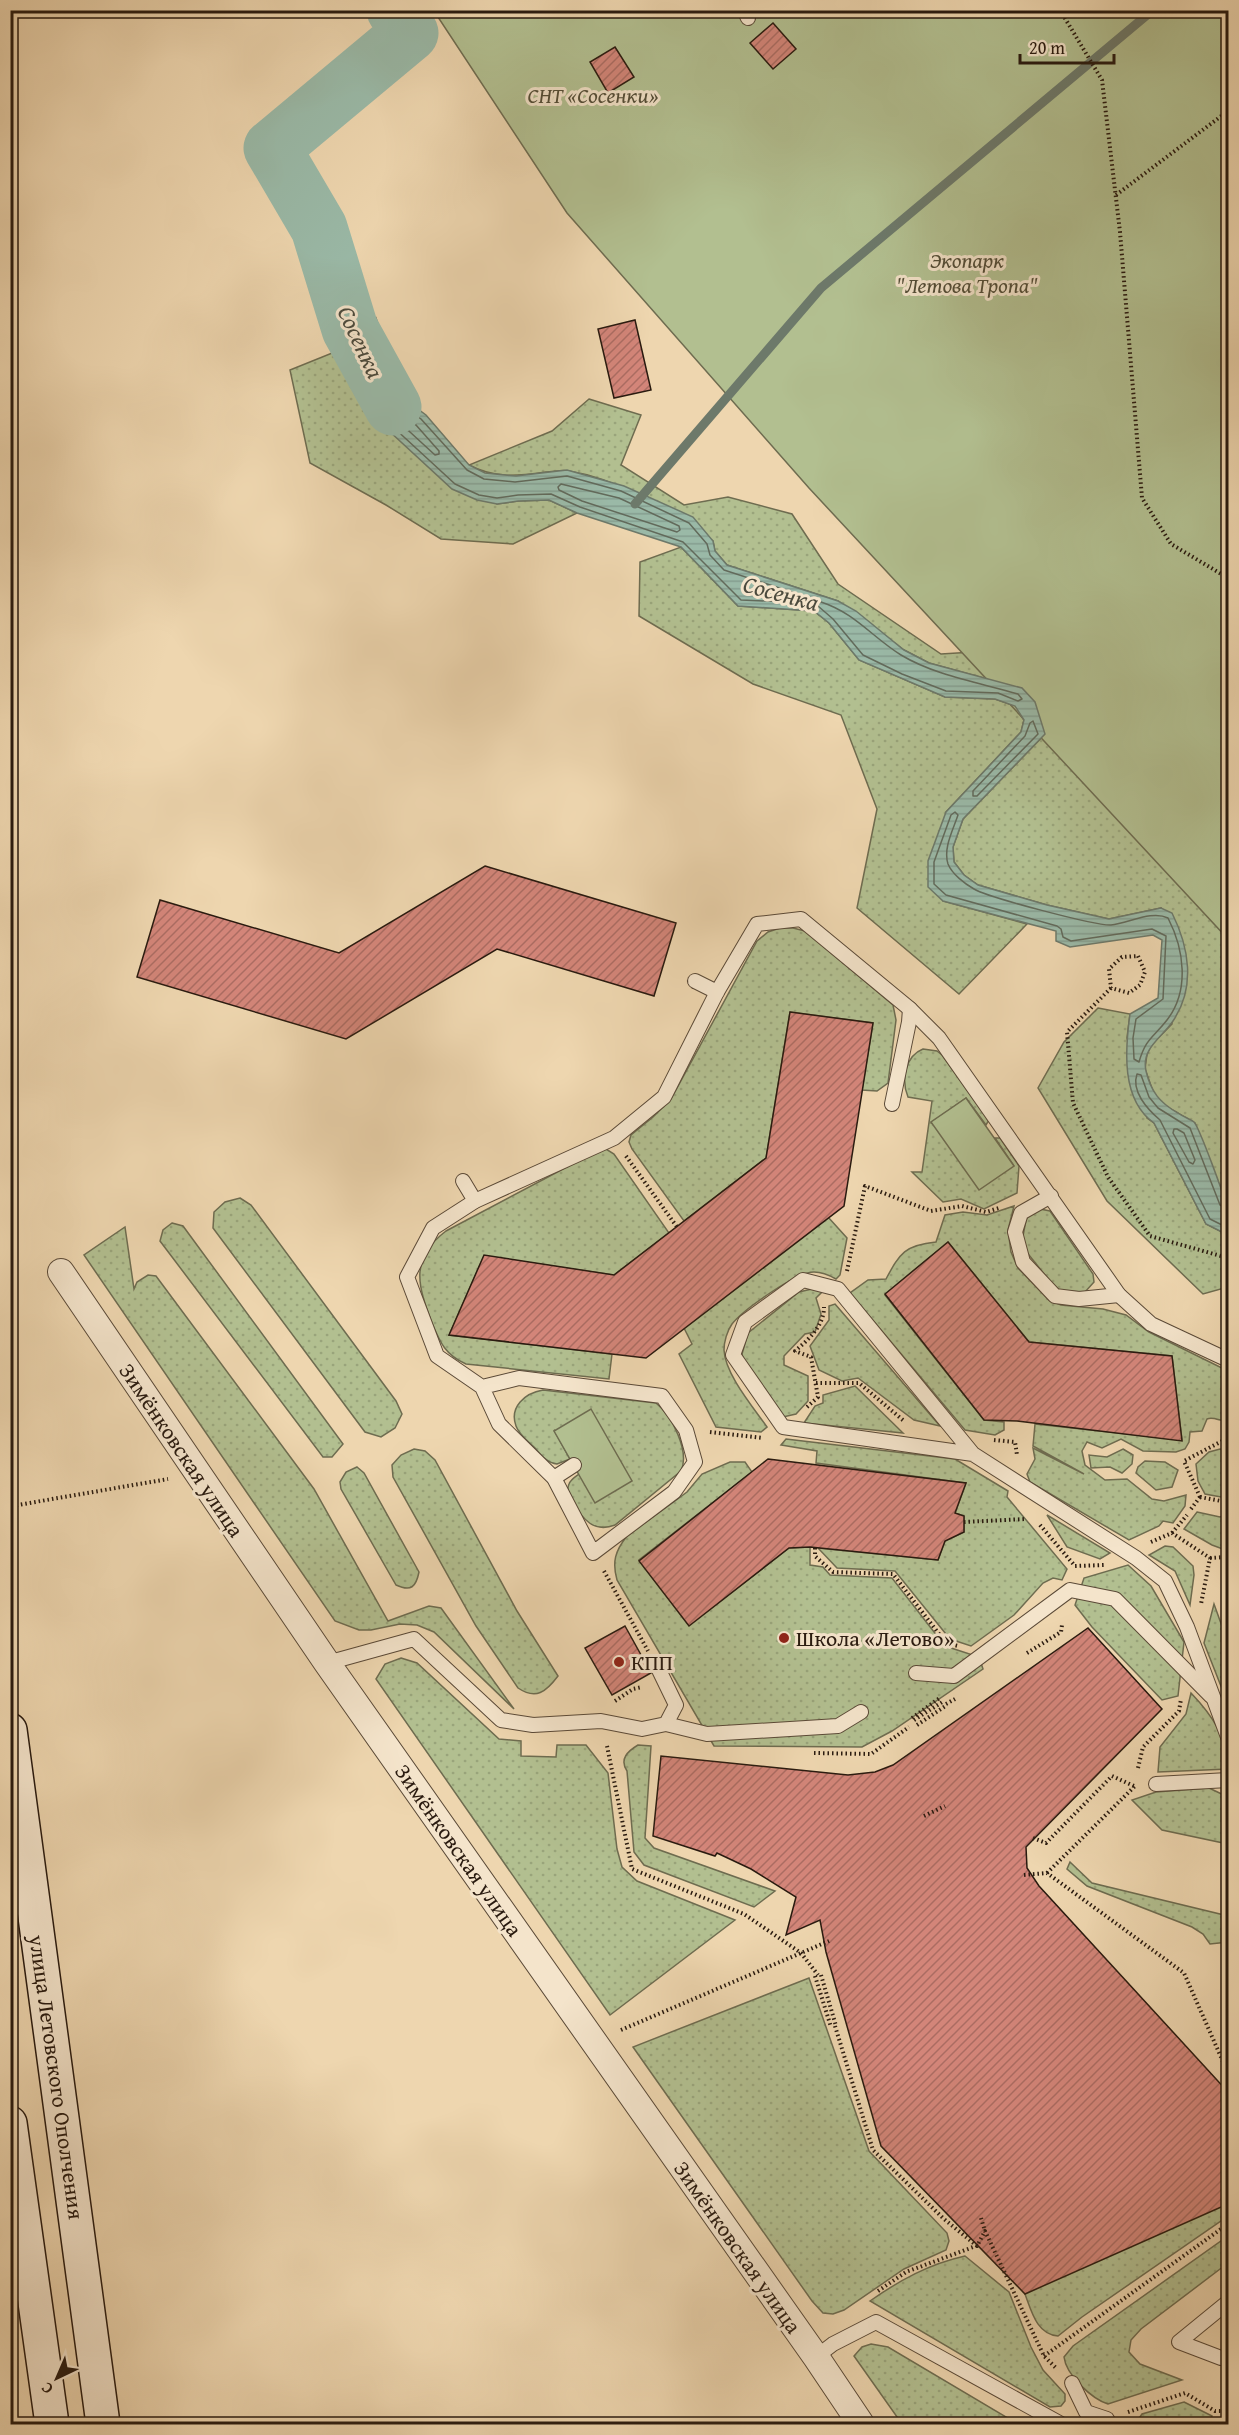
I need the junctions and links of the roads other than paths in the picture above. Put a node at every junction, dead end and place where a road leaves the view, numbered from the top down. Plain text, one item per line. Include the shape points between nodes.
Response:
1 (695, 981) dead end
2 (717, 992) junction
3 (910, 1009) junction
4 (892, 1104) dead end
5 (464, 1181) dead end
6 (1051, 1196) junction
7 (475, 1202) junction
8 (61, 1272) dead end
9 (1119, 1295) junction
10 (1228, 1360) edge
11 (482, 1387) junction
12 (973, 1454) junction
13 (574, 1466) dead end
14 (554, 1478) junction
15 (327, 1663) junction
16 (659, 1670) road end
17 (916, 1673) dead end
18 (1215, 1700) junction
19 (861, 1712) dead end
20 (666, 1724) junction
21 (10, 1730) edge
22 (1228, 1737) edge
23 (1228, 1780) edge
24 (1156, 1784) dead end
25 (10, 2123) edge
26 (1228, 2302) edge
27 (816, 2358) junction
28 (1221, 2358) dead end
29 (1072, 2383) road end
30 (1108, 2422) edge
31 (52, 2424) edge
32 (103, 2424) edge
33 (861, 2424) edge
34 (1061, 2424) edge

1 - 2 lane
2 - 3 lane via 757,924 801,919
2 - 7 lane via 664,1097 614,1138
3 - 4 lane
3 - 6 lane via 939,1038 996,1128
5 - 7 lane
6 - 9 lane
6 - 9 lane via 1021,1213 1015,1232 1023,1262 1055,1296 1079,1299
7 - 11 lane via 433,1228 407,1277 437,1356
8 - 15 street, Зимёнковская улица
9 - 10 lane via 1151,1324
11 - 14 lane via 499,1424
11 - 14 lane via 519,1378 662,1396 686,1430 695,1462 675,1492 593,1553
12 - 12 lane via 838,1289 803,1281 745,1322 733,1355 783,1427
12 - 18 lane via 1136,1558 1165,1581
13 - 14 lane
15 - 20 lane via 414,1639 501,1720 533,1725 601,1721 642,1729
15 - 27 street, Зимёнковская улица
16 - 20 lane via 676,1705
17 - 18 lane via 954,1676 1070,1590 1115,1599
18 - 22 lane
19 - 20 lane via 838,1726 707,1734
21 - 32 main road, улица Летовского Ополчения
23 - 24 lane
25 - 31 main road
26 - 28 lane via 1179,2342
27 - 33 street, Зимёнковская улица
27 - 34 lane via 833,2344 876,2322
29 - 30 lane via 1086,2412

